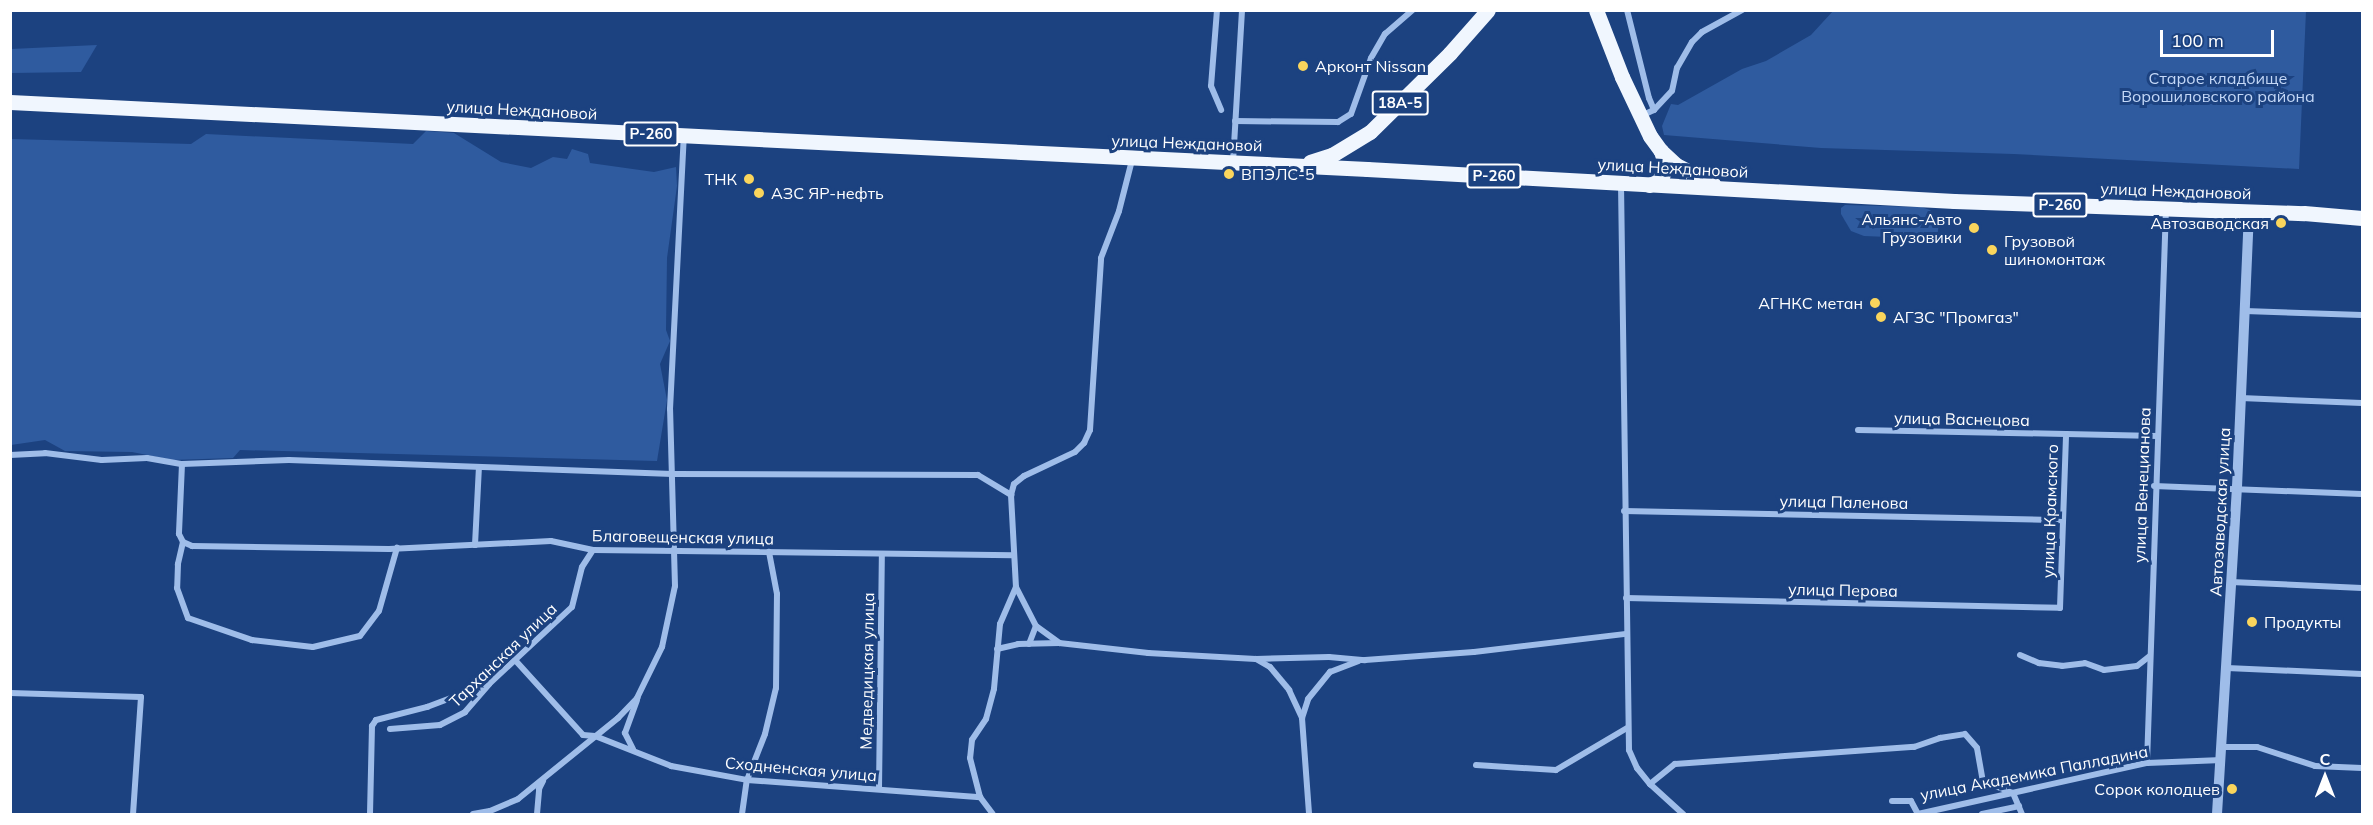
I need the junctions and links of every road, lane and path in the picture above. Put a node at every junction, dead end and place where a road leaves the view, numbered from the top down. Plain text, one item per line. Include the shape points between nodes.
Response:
1 (1217, 10) edge
2 (1242, 10) edge
3 (1413, 10) edge
4 (1488, 10) edge
5 (1596, 10) edge
6 (1627, 10) edge
7 (1742, 10) edge
8 (10, 102) edge
9 (1221, 110) dead end
10 (1647, 113) junction
11 (1235, 121) junction
12 (1370, 132) junction
13 (684, 136) junction
14 (1661, 151) junction
15 (1132, 159) junction
16 (1233, 163) junction
17 (1292, 165) junction
18 (1367, 169) junction
19 (1621, 184) junction
20 (1649, 185) junction
21 (1727, 188) junction
22 (2166, 209) junction
23 (2249, 211) junction
24 (2362, 218) edge
25 (2245, 311) junction
26 (2362, 315) edge
27 (2241, 398) junction
28 (2362, 403) edge
29 (1858, 430) dead end
30 (2066, 434) junction
31 (2157, 436) junction
32 (10, 455) edge
33 (182, 464) junction
34 (479, 467) junction
35 (673, 474) junction
36 (2154, 486) junction
37 (2237, 487) junction
38 (2362, 494) edge
39 (1011, 495) junction
40 (1624, 511) junction
41 (2063, 520) junction
42 (183, 542) junction
43 (475, 545) junction
44 (397, 548) junction
45 (593, 550) junction
46 (675, 551) junction
47 (769, 552) junction
48 (882, 554) junction
49 (1013, 555) junction
50 (2231, 582) junction
51 (1016, 587) junction
52 (2362, 588) edge
53 (1626, 598) junction
54 (2060, 608) joint
55 (1036, 626) junction
56 (1626, 634) junction
57 (1059, 643) junction
58 (1029, 644) junction
59 (997, 649) junction
60 (2020, 655) dead end
61 (2150, 657) junction
62 (1256, 659) junction
63 (515, 660) junction
64 (1365, 660) junction
65 (2227, 668) junction
66 (2362, 674) edge
67 (489, 684) junction
68 (10, 693) edge
69 (468, 693) junction
70 (637, 698) junction
71 (475, 701) junction
72 (1302, 718) junction
73 (1627, 728) junction
74 (390, 729) dead end
75 (595, 736) junction
76 (2223, 747) junction
77 (633, 750) junction
78 (2222, 760) junction
79 (2147, 763) junction
80 (1476, 765) dead end
81 (2362, 768) edge
82 (547, 776) junction
83 (747, 780) junction
84 (1650, 784) junction
85 (879, 789) junction
86 (2013, 793) junction
87 (980, 797) junction
88 (1892, 801) dead end
89 (2019, 806) junction
90 (133, 814) edge
91 (370, 814) edge
92 (476, 814) edge
93 (537, 814) edge
94 (742, 814) edge
95 (993, 814) edge
96 (1309, 814) edge
97 (1683, 814) edge
98 (1982, 814) edge
99 (2022, 814) edge
100 (2217, 814) edge

1 - 9 street via 1211,86
2 - 11 street
3 - 11 street via 1385,34 1371,58 1351,114 1338,122
4 - 12 highway, 18А-5
5 - 10 highway
6 - 10 street
7 - 10 street via 1702,32 1692,42 1677,68 1672,92
8 - 13 highway, улица Неждановой / Р-260
10 - 14 highway
11 - 16 street
12 - 17 highway, 18А-5 via 1332,155
12 - 18 highway via 1361,151
13 - 15 highway, улица Неждановой / Р-260
13 - 35 street via 671,375
14 - 20 highway via 1664,174
14 - 21 highway via 1687,172
15 - 16 highway, улица Неждановой / Р-260
15 - 39 street via 1119,211 1101,258 1090,430 1075,452 1024,476 1014,484
16 - 17 highway, улица Неждановой / Р-260
17 - 18 highway, улица Неждановой / Р-260
18 - 19 highway, улица Неждановой / Р-260
19 - 20 highway, улица Неждановой / Р-260
19 - 40 street
20 - 21 highway, улица Неждановой / Р-260
21 - 22 highway, улица Неждановой / Р-260
22 - 23 highway, улица Неждановой / Р-260
22 - 31 street, улица Венецианова
23 - 24 highway, улица Неждановой / Р-260
23 - 25 street, Автозаводская улица
25 - 26 street
25 - 27 street, Автозаводская улица
27 - 28 street
27 - 37 street, Автозаводская улица
29 - 30 street, улица Васнецова
30 - 31 street, улица Крамского
30 - 41 street, улица Крамского
31 - 36 street, улица Венецианова
32 - 33 street via 147,458
33 - 34 street via 289,460
33 - 42 street via 179,534
34 - 35 street
34 - 43 street
35 - 39 street via 978,475
35 - 46 street
36 - 37 street
36 - 61 street, улица Венецианова
37 - 38 street
37 - 50 street, Автозаводская улица
39 - 49 street
40 - 41 street, улица Паленова
40 - 53 street
41 - 54 street, улица Крамского
42 - 44 street, Благовещенская улица via 192,546
42 - 44 street via 177,588 188,618 252,640 313,647 360,636 380,611
43 - 44 street, Благовещенская улица
43 - 45 street, Благовещенская улица via 551,541
45 - 46 street, Благовещенская улица
45 - 63 street, Тарханская улица via 582,567 572,606
46 - 47 street, Благовещенская улица
46 - 70 street via 675,586 668,628
47 - 48 street, Благовещенская улица
47 - 83 street via 777,594 776,688 765,734
48 - 49 street, Благовещенская улица
48 - 85 street, Медведицкая улица
49 - 51 street
50 - 52 street
50 - 65 street, Автозаводская улица
51 - 55 street
51 - 59 street via 1000,624
53 - 54 street, улица Перова
53 - 56 street
55 - 57 street
55 - 58 street
56 - 64 street
56 - 73 street
57 - 58 street
57 - 62 street
58 - 59 street
59 - 87 street via 986,719 972,740 970,758
60 - 61 street via 2039,663 2085,663 2104,670 2137,666
61 - 79 street, улица Венецианова
62 - 64 street
62 - 72 street via 1282,679
63 - 67 street, Тарханская улица
63 - 75 street, Сходненская улица via 583,735
64 - 72 street via 1330,672 1308,699
65 - 66 street
65 - 76 street, Автозаводская улица
67 - 69 street
67 - 71 street, Тарханская улица
68 - 90 street via 141,697
69 - 71 street
69 - 91 street via 376,720 372,726
70 - 75 street
70 - 77 street via 625,733
71 - 74 street, Тарханская улица via 453,721 441,725
72 - 96 street
73 - 80 street via 1556,770
73 - 84 street via 1629,750
75 - 77 street, Сходненская улица
75 - 82 street
76 - 78 street, Автозаводская улица
76 - 81 street via 2256,747 2315,766
77 - 83 street, Сходненская улица via 671,766
78 - 79 street, улица Академика Палладина
78 - 100 street, Автозаводская улица
79 - 86 street, улица Академика Палладина
82 - 92 street via 518,799
82 - 93 street via 539,789
83 - 85 street, Сходненская улица
83 - 94 street
84 - 86 street via 1675,764 1914,747 1965,734 1977,748 1983,781
84 - 97 street
85 - 87 street, Сходненская улица
86 - 88 street, улица Академика Палладина via 1918,814 1911,801
86 - 89 street
87 - 95 street
89 - 98 street
89 - 99 street

